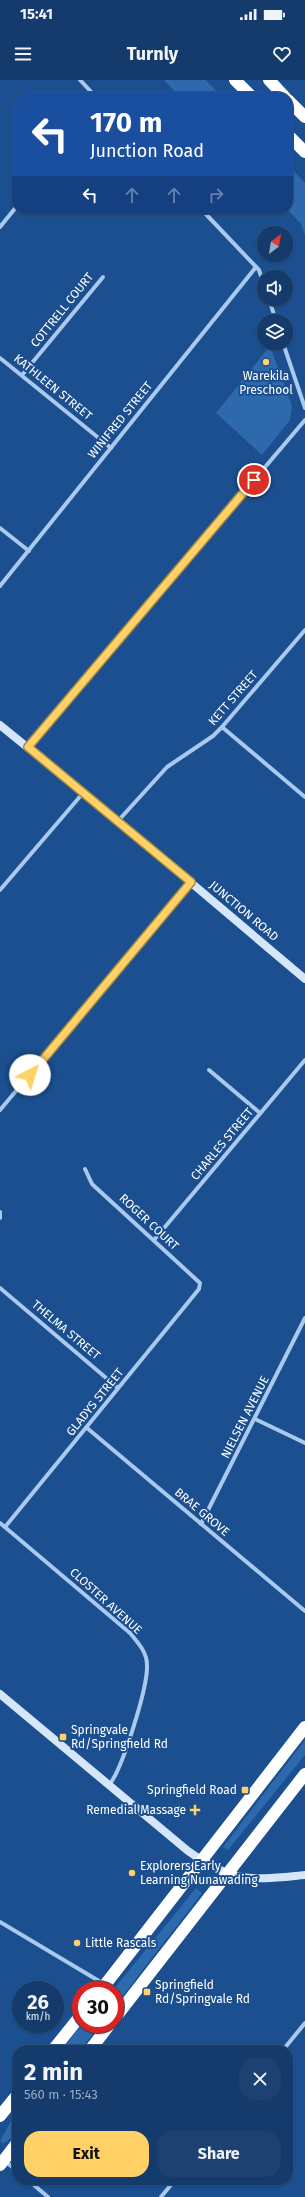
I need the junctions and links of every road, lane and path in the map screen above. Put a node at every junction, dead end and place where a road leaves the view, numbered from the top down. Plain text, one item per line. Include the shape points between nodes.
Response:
1 (80, 80) edge
2 (235, 80) edge
3 (269, 80) edge
4 (91, 92) edge
5 (247, 92) edge
6 (280, 92) edge
7 (293, 105) edge
8 (303, 115) edge
9 (293, 140) edge
10 (305, 152) edge
11 (12, 212) edge
12 (206, 214) edge
13 (0, 227) edge
14 (256, 267) junction
15 (259, 270) edge
16 (103, 277) dead end
17 (285, 350) edge
18 (0, 358) edge
19 (22, 375) junction
20 (305, 408) edge
21 (305, 420) edge
22 (111, 448) junction
23 (0, 528) edge
24 (29, 551) junction
25 (0, 586) edge
26 (305, 630) edge
27 (0, 725) edge
28 (222, 727) junction
29 (28, 747) junction
30 (83, 793) junction
31 (305, 797) edge
32 (118, 821) junction
33 (191, 882) junction
34 (0, 889) edge
35 (305, 979) edge
36 (305, 1060) edge
37 (209, 1070) dead end
38 (0, 1110) edge
39 (260, 1113) junction
40 (85, 1169) dead end
41 (154, 1240) junction
42 (0, 1288) edge
43 (199, 1289) joint
44 (305, 1318) edge
45 (118, 1388) junction
46 (255, 1419) junction
47 (87, 1428) junction
48 (305, 1443) edge
49 (0, 1523) edge
50 (201, 1524) junction
51 (4, 1527) junction
52 (305, 1611) edge
53 (0, 1694) edge
54 (305, 1727) edge
55 (305, 1774) edge
56 (109, 1786) junction
57 (202, 1861) junction
58 (227, 1874) junction
59 (305, 1875) edge
60 (0, 1922) edge
61 (93, 1981) edge
62 (108, 1981) edge
63 (124, 2006) edge
64 (305, 2023) edge
65 (72, 2026) edge
66 (103, 2033) edge
67 (57, 2045) edge
68 (94, 2045) edge
69 (287, 2045) edge
70 (12, 2101) edge
71 (0, 2116) edge
72 (12, 2149) edge
73 (1, 2161) edge
74 (12, 2168) edge
75 (34, 2185) edge
76 (171, 2185) edge
77 (48, 2197) edge
78 (161, 2197) edge

1 - 4 street
2 - 5 highway
3 - 6 highway
7 - 8 highway
9 - 10 highway
11 - 13 street
12 - 14 street
14 - 15 street
14 - 22 street, WINIFRED STREET
16 - 19 street, COTTRELL COURT
17 - 20 street
18 - 19 street, KATHLEEN STREET
19 - 22 street, KATHLEEN STREET
21 - 29 street
22 - 24 street, WINIFRED STREET
23 - 24 street
24 - 25 street, WINIFRED STREET
26 - 28 street, KETT STREET
27 - 29 street, JUNCTION ROAD
28 - 31 street
28 - 32 street, KETT STREET via 167,767
29 - 30 street, JUNCTION ROAD
30 - 32 street, JUNCTION ROAD
30 - 34 street
32 - 33 street, JUNCTION ROAD
33 - 35 street, JUNCTION ROAD
33 - 38 street
36 - 39 street, CHARLES STREET
37 - 39 street
39 - 41 street, CHARLES STREET
40 - 41 street, ROGER COURT via 92,1184
41 - 43 street, ROGER COURT via 200,1283
42 - 45 street, THELMA STREET
43 - 45 street, GLADYS STREET
44 - 46 street, NIELSEN AVENUE
45 - 47 street, GLADYS STREET
46 - 48 street
46 - 50 street, NIELSEN AVENUE
47 - 50 street, BRAE GROVE
47 - 51 street, GLADYS STREET
49 - 51 street, CLOSTER AVENUE
50 - 52 street, BRAE GROVE
51 - 56 street, CLOSTER AVENUE via 130,1633 142,1648 147,1664 145,1685 118,1772
53 - 56 street
54 - 57 highway
55 - 58 highway
56 - 57 street
57 - 58 street
57 - 62 highway
58 - 59 street via 246,1879
58 - 63 highway
60 - 61 street
64 - 69 street
65 - 67 highway
66 - 68 highway
70 - 71 highway
72 - 73 highway
73 - 74 street
75 - 77 street
76 - 78 street

